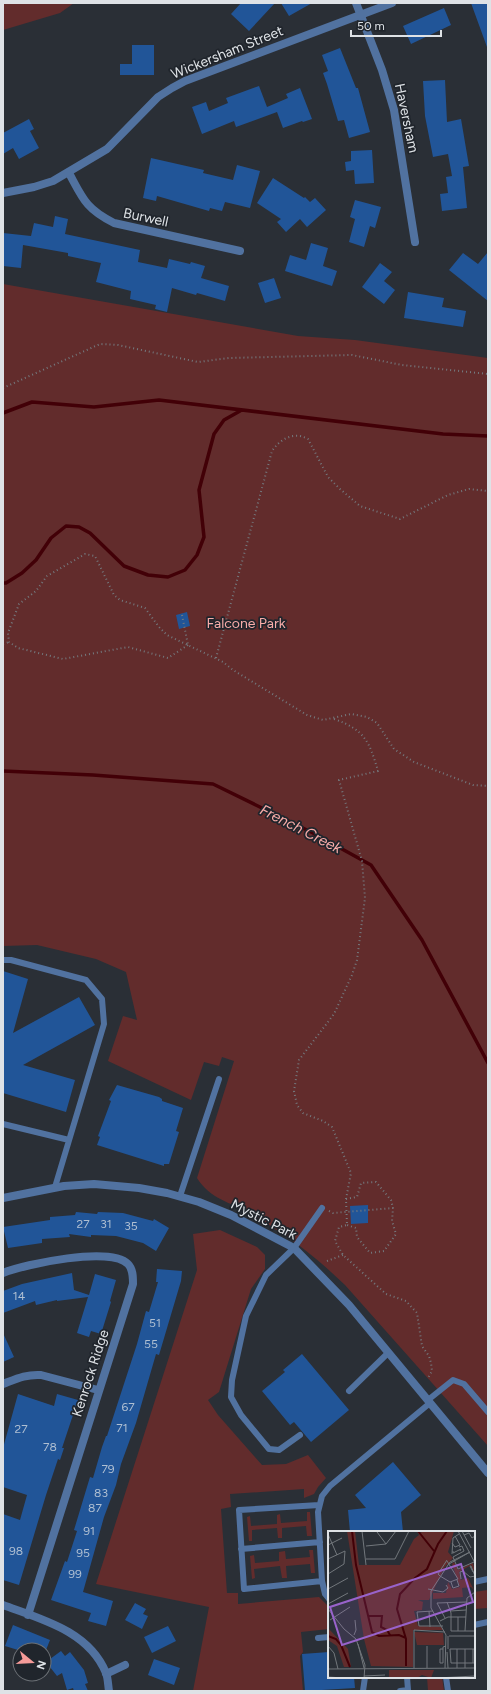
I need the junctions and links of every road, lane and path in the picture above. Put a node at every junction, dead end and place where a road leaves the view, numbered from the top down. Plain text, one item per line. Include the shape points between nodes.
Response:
1 (356, 3) edge
2 (392, 3) edge
3 (360, 15) junction
4 (69, 173) junction
5 (3, 193) edge
6 (416, 242) dead end
7 (240, 251) dead end
8 (488, 374) edge
9 (3, 388) edge
10 (488, 491) edge
11 (182, 615) dead end
12 (9, 642) junction
13 (3, 644) edge
14 (188, 645) junction
15 (216, 658) junction
16 (334, 719) junction
17 (488, 786) edge
18 (3, 960) edge
19 (219, 1079) dead end
20 (3, 1124) edge
21 (69, 1140) junction
22 (54, 1187) junction
23 (180, 1196) junction
24 (3, 1198) edge
25 (346, 1199) junction
26 (322, 1208) joint
27 (393, 1208) junction
28 (346, 1212) junction
29 (347, 1226) junction
30 (294, 1248) junction
31 (343, 1255) junction
32 (327, 1261) dead end
33 (3, 1273) edge
34 (388, 1353) junction
35 (428, 1378) dead end
36 (3, 1384) edge
37 (98, 1390) junction
38 (349, 1391) dead end
39 (429, 1402) junction
40 (488, 1412) edge
41 (300, 1435) dead end
42 (488, 1473) edge
43 (319, 1505) junction
44 (320, 1542) junction
45 (241, 1549) junction
46 (488, 1579) edge
47 (322, 1581) junction
48 (475, 1582) edge
49 (328, 1597) edge
50 (3, 1605) edge
51 (28, 1614) junction
52 (488, 1622) edge
53 (475, 1625) edge
54 (328, 1637) edge
55 (318, 1638) dead end
56 (125, 1665) dead end
57 (106, 1674) junction
58 (365, 1678) edge
59 (407, 1678) edge
60 (446, 1678) edge
61 (109, 1691) edge
62 (363, 1691) edge
63 (400, 1691) edge
64 (408, 1691) edge
65 (448, 1691) edge

1 - 3 street, Haversham
2 - 3 street, Wickersham Street
3 - 4 street, Wickersham Street via 210,70 172,88 146,108 107,149
3 - 6 street, Haversham via 382,70 394,110
4 - 5 street, Wickersham Street via 34,187
4 - 7 street, Burwell via 85,202 98,215 114,223
8 - 9 path via 402,365 352,355 229,358 198,362 118,345 100,344
10 - 15 path via 469,489 448,495 400,519 360,506 328,477 308,440 302,436 277,443 272,451
11 - 14 path
12 - 13 path
12 - 14 path via 18,648 64,659 128,647 168,658
12 - 14 path via 8,633 19,604 36,591 48,576 85,554 95,556 114,595 120,600 145,608 167,635
14 - 15 path
15 - 16 path via 307,715 323,720
16 - 17 path via 351,714 367,717 377,722 394,749 414,762 473,785
16 - 25 path via 347,724 365,737 378,771 339,780 362,860 365,898 357,960 352,975 334,1014 299,1060 294,1091 297,1105 303,1113 323,1120 332,1127 350,1173
18 - 21 lane via 12,960 86,980 102,999 104,1024
19 - 23 lane
20 - 21 lane
21 - 22 lane
22 - 23 street, Mystic Park via 94,1184 139,1188
22 - 24 street, Mystic Park
23 - 30 street, Mystic Park via 231,1215
25 - 27 path via 357,1197 360,1183 376,1182 391,1200
25 - 28 path
26 - 28 path via 333,1213
26 - 30 lane
27 - 28 path
27 - 29 path via 392,1222 396,1234 384,1251 370,1253 357,1237 356,1228
28 - 29 path
29 - 31 path via 339,1227 335,1241
30 - 34 street, Mystic Park via 349,1305
30 - 41 lane via 266,1275 246,1316 232,1380 231,1397 241,1415 269,1449 279,1450
31 - 32 path
31 - 35 path via 386,1294 406,1301 417,1313 422,1346 431,1363 432,1371
33 - 37 street, Kenrock Ridge via 41,1262 78,1257 118,1258 129,1264 133,1284
34 - 38 lane
34 - 39 street, Mystic Park
36 - 37 street via 21,1377 41,1375
37 - 51 street, Kenrock Ridge
39 - 40 lane via 453,1380 464,1384
39 - 42 street, Mystic Park
39 - 43 lane via 330,1486
43 - 44 lane
43 - 45 lane via 239,1510
44 - 45 lane
44 - 47 lane
45 - 47 lane via 244,1589
46 - 48 lane
47 - 49 lane
50 - 51 street
51 - 57 street via 62,1628 80,1639 99,1660
52 - 53 lane
54 - 55 lane
56 - 57 street
57 - 61 street
58 - 62 lane
59 - 64 lane
60 - 65 lane
63 - 64 lane

